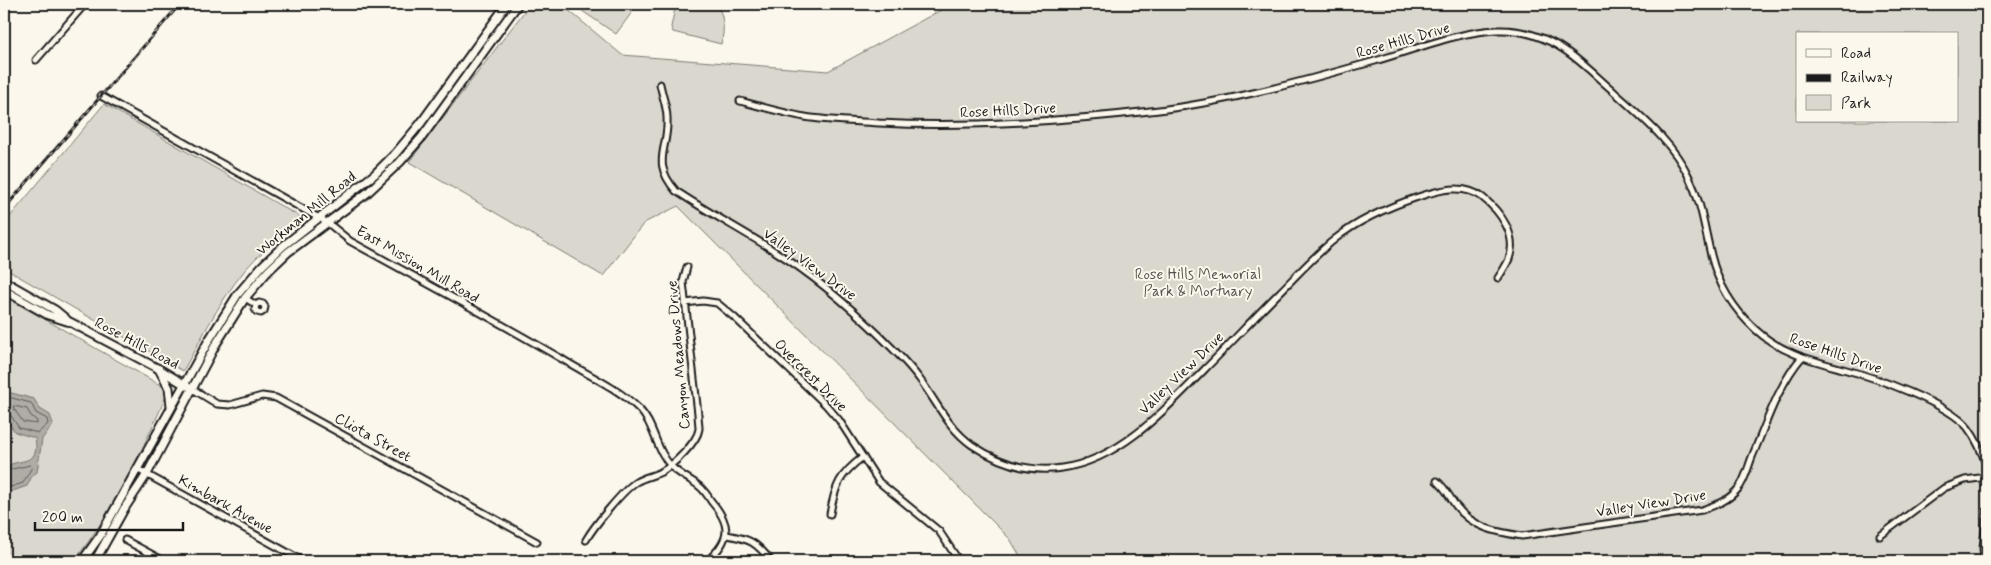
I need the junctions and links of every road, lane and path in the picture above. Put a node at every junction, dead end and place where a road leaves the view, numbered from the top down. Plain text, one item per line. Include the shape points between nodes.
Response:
1 (85, 4) edge
2 (507, 4) edge
3 (518, 4) edge
4 (36, 60) dead end
5 (660, 84) dead end
6 (101, 96) dead end
7 (740, 101) dead end
8 (421, 123) junction
9 (400, 162) junction
10 (319, 219) junction
11 (328, 223) junction
12 (687, 267) dead end
13 (1498, 278) dead end
14 (4, 281) edge
15 (4, 290) edge
16 (242, 296) junction
17 (685, 303) junction
18 (254, 304) dead end
19 (70, 322) junction
20 (1802, 358) junction
21 (159, 369) junction
22 (184, 384) junction
23 (191, 388) junction
24 (171, 408) junction
25 (863, 458) junction
26 (670, 465) junction
27 (1987, 468) edge
28 (137, 469) junction
29 (147, 474) junction
30 (1987, 477) edge
31 (1437, 481) dead end
32 (1987, 510) edge
33 (830, 514) dead end
34 (727, 535) junction
35 (1880, 536) dead end
36 (125, 540) dead end
37 (586, 540) dead end
38 (538, 542) dead end
39 (88, 560) edge
40 (164, 561) edge
41 (303, 561) edge
42 (707, 561) edge
43 (771, 561) edge
44 (959, 561) edge
45 (1984, 561) edge

1 - 4 street
2 - 8 main road, Workman Mill Road
3 - 9 main road, Workman Mill Road via 422,137
5 - 13 street, Valley View Drive via 668,119 662,167 676,191 778,253 831,293 897,352 920,379 946,420 964,439 991,456 1017,466 1063,468 1090,461 1114,449 1161,414 1321,250 1360,221 1398,204 1454,188 1476,192 1507,225 1510,257
6 - 10 street, East Mission Mill Road
7 - 20 street, Rose Hills Drive via 810,118 898,124 994,124 1088,118 1169,109 1265,90 1473,33 1505,30 1527,33 1572,55 1647,121 1666,142 1694,188 1713,263 1730,301 1768,340
8 - 9 main road via 399,155
8 - 10 main road, Workman Mill Road via 375,174
9 - 11 main road, Workman Mill Road
10 - 11 street, East Mission Mill Road
10 - 16 main road, Workman Mill Road via 262,266
11 - 16 main road, Workman Mill Road via 288,252
11 - 26 street, East Mission Mill Road via 350,241 546,350 639,408
12 - 17 street, Canyon Meadows Drive via 683,282
14 - 19 main road, Rose Hills Road
15 - 19 main road, Rose Hills Road via 48,315
16 - 18 street
16 - 22 main road, Workman Mill Road via 214,331
16 - 23 main road, Workman Mill Road
17 - 25 street, Overcrest Drive via 717,303 735,318 826,405
17 - 26 street, Canyon Meadows Drive via 699,429 690,446
19 - 21 main road, Rose Hills Road
20 - 27 street, Rose Hills Drive via 1860,374 1946,410 1968,427
20 - 31 street, Valley View Drive via 1791,369 1740,487 1718,505 1522,536 1495,532 1477,525 1462,514
21 - 22 main road, Rose Hills Road
21 - 24 main road via 169,388
22 - 23 main road, Rose Hills Road
22 - 24 main road, Workman Mill Road
23 - 29 main road, Workman Mill Road
23 - 38 street, Cliota Street via 217,404 230,405 262,396 276,398
24 - 28 main road, Workman Mill Road
25 - 33 street via 843,474
25 - 44 street, Overcrest Drive via 879,482 939,531
26 - 34 street via 700,487 720,511
26 - 37 street, Canyon Meadows Drive via 635,482 595,525
28 - 29 street, Kimbark Avenue
28 - 39 main road, Workman Mill Road
29 - 39 main road, Workman Mill Road
29 - 41 street, Kimbark Avenue
30 - 35 street via 1965,480 1944,488
32 - 45 street
34 - 42 street via 718,552
34 - 43 street via 752,541
36 - 40 street

